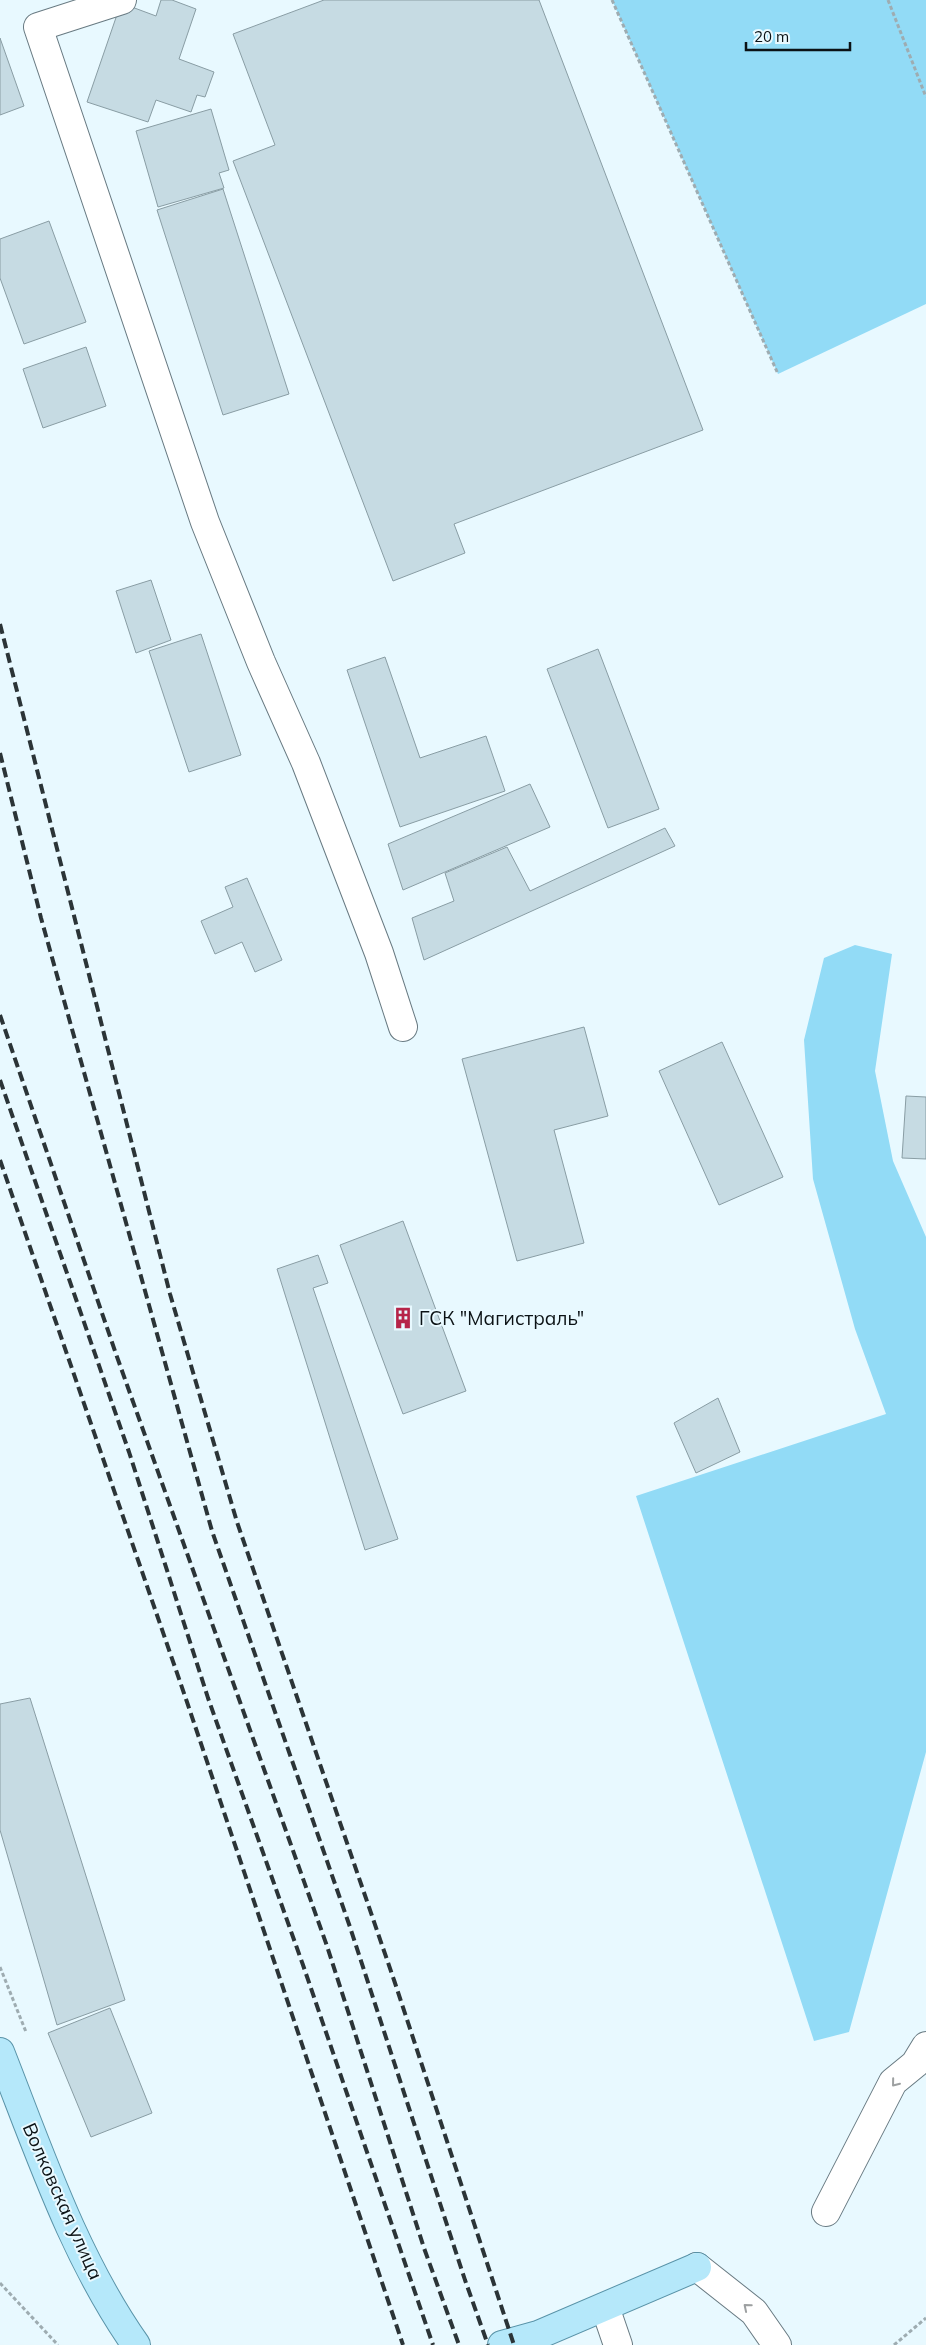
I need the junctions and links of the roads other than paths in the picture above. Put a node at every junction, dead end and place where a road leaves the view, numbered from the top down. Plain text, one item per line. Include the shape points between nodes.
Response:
1 (122, 0) edge
2 (403, 1027) dead end
3 (926, 2046) edge
4 (0, 2052) edge
5 (826, 2212) dead end
6 (697, 2267) joint
7 (605, 2307) junction
8 (136, 2345) edge
9 (502, 2345) edge
10 (618, 2345) edge
11 (777, 2345) edge

1 - 2 street via 38,26 205,522 306,763 379,953
3 -> 5 street via 915,2064 894,2082
4 - 8 main road, Волковская улица via 77,2240 118,2320
6 - 7 main road
11 -> 6 street via 754,2312
7 - 9 main road via 538,2335
7 - 10 street

